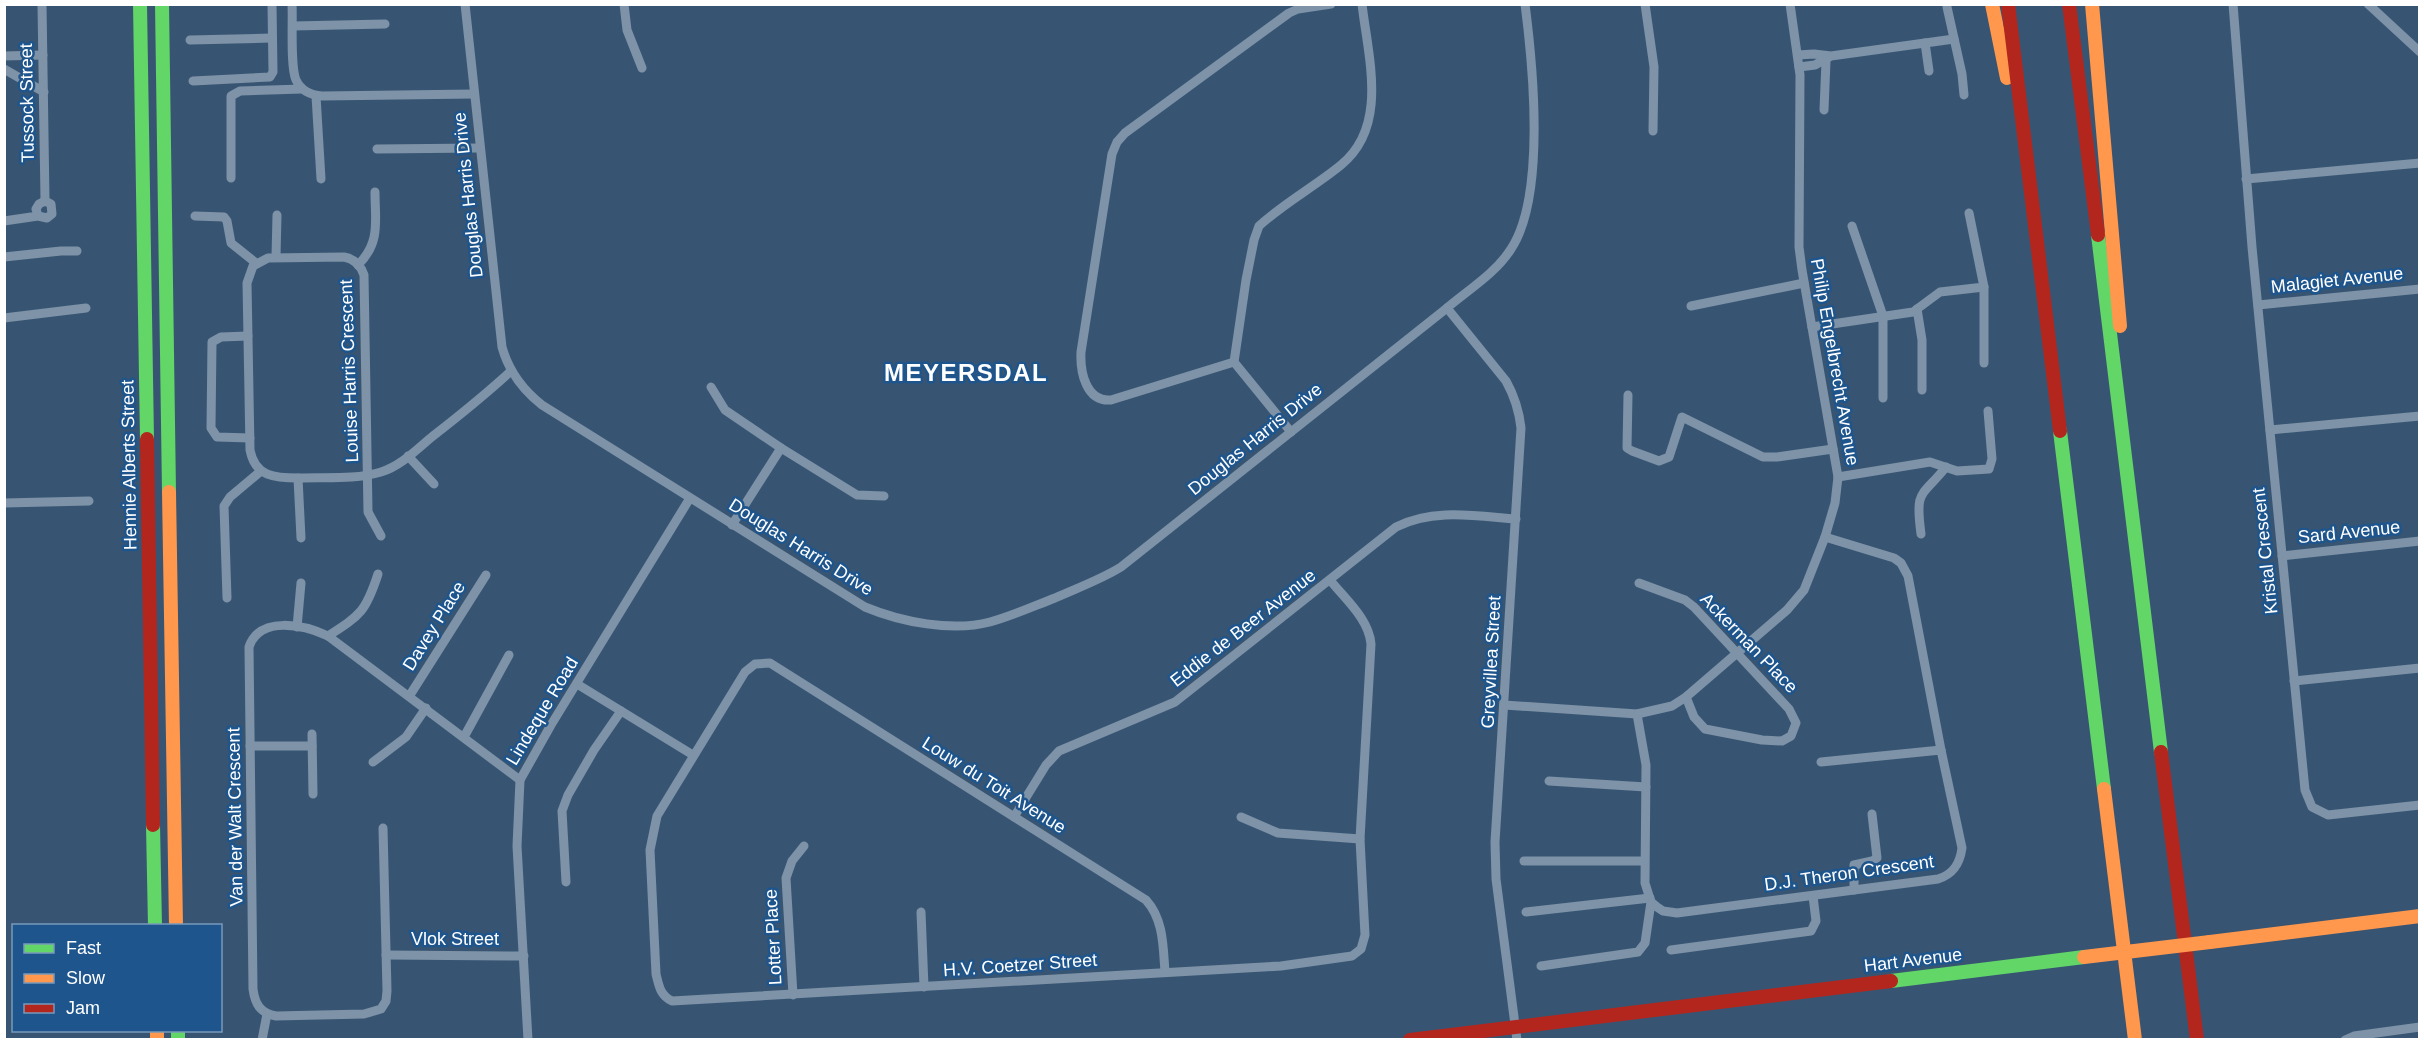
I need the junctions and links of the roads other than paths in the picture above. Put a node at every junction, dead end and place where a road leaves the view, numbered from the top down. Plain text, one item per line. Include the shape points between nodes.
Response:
1 (42, 4) edge
2 (140, 4) edge
3 (162, 4) edge
4 (272, 4) edge
5 (292, 4) edge
6 (465, 4) edge
7 (624, 4) edge
8 (1331, 4) edge
9 (1362, 4) edge
10 (1526, 4) edge
11 (1645, 4) edge
12 (1790, 4) edge
13 (1992, 4) edge
14 (2008, 4) edge
15 (2069, 4) edge
16 (2092, 4) edge
17 (2233, 4) edge
18 (2368, 4) edge
19 (1947, 7) dead end
20 (385, 24) dead end
21 (293, 26) junction
22 (272, 38) junction
23 (1954, 39) junction
24 (190, 40) dead end
25 (1925, 43) junction
26 (2420, 52) edge
27 (43, 55) junction
28 (4, 56) edge
29 (1798, 56) junction
30 (1828, 58) junction
31 (1799, 67) junction
32 (642, 68) dead end
33 (4, 69) edge
34 (1929, 71) dead end
35 (193, 81) dead end
36 (302, 88) junction
37 (44, 92) junction
38 (474, 94) junction
39 (316, 96) junction
40 (1964, 96) dead end
41 (1824, 110) dead end
42 (1653, 131) dead end
43 (2024, 137) junction
44 (480, 148) junction
45 (377, 149) dead end
46 (2420, 163) edge
47 (231, 178) dead end
48 (321, 179) dead end
49 (2246, 179) junction
50 (375, 192) dead end
51 (45, 201) junction
52 (1969, 213) dead end
53 (277, 215) dead end
54 (38, 216) junction
55 (195, 216) dead end
56 (4, 221) edge
57 (1852, 226) dead end
58 (77, 251) dead end
59 (4, 257) edge
60 (276, 257) junction
61 (256, 263) junction
62 (358, 265) junction
63 (1804, 283) junction
64 (1983, 287) junction
65 (2420, 289) edge
66 (2258, 305) junction
67 (1691, 306) dead end
68 (86, 308) dead end
69 (1447, 308) junction
70 (1917, 309) junction
71 (1883, 316) junction
72 (4, 318) edge
73 (1812, 327) junction
74 (248, 336) junction
75 (1234, 362) junction
76 (1984, 363) dead end
77 (511, 371) junction
78 (711, 387) dead end
79 (1922, 390) dead end
80 (1628, 396) dead end
81 (1883, 398) dead end
82 (1988, 411) dead end
83 (2420, 416) edge
84 (2270, 430) junction
85 (1291, 432) junction
86 (250, 438) junction
87 (782, 448) junction
88 (1833, 449) junction
89 (408, 456) junction
90 (2125, 457) junction
91 (1946, 467) junction
92 (261, 471) junction
93 (369, 475) junction
94 (1838, 477) junction
95 (298, 478) junction
96 (434, 484) dead end
97 (884, 496) dead end
98 (690, 498) junction
99 (89, 501) dead end
100 (4, 503) edge
101 (1516, 519) junction
102 (732, 525) junction
103 (1921, 534) dead end
104 (381, 536) dead end
105 (1826, 537) junction
106 (301, 538) dead end
107 (2420, 541) edge
108 (2282, 556) junction
109 (378, 574) dead end
110 (486, 575) dead end
111 (1330, 580) junction
112 (301, 583) dead end
113 (1639, 583) dead end
114 (227, 598) dead end
115 (297, 627) junction
116 (328, 636) junction
117 (1737, 651) junction
118 (509, 656) dead end
119 (759, 663) joint
120 (2420, 668) edge
121 (2294, 681) junction
122 (577, 684) junction
123 (410, 695) junction
124 (1686, 697) junction
125 (1504, 705) junction
126 (426, 708) junction
127 (621, 711) junction
128 (1637, 714) junction
129 (312, 734) dead end
130 (464, 737) junction
131 (250, 746) junction
132 (312, 746) junction
133 (1941, 750) junction
134 (693, 756) junction
135 (373, 762) dead end
136 (1821, 762) dead end
137 (520, 780) junction
138 (1549, 781) dead end
139 (1646, 787) junction
140 (313, 794) dead end
141 (2420, 805) edge
142 (1872, 814) dead end
143 (1014, 817) junction
144 (1241, 817) dead end
145 (382, 828) dead end
146 (1360, 838) junction
147 (804, 846) dead end
148 (1524, 861) dead end
149 (1644, 861) junction
150 (566, 882) dead end
151 (1854, 890) junction
152 (1813, 896) junction
153 (1651, 900) junction
154 (921, 912) dead end
155 (1526, 912) dead end
156 (2420, 916) edge
157 (155, 924) edge
158 (176, 924) edge
159 (1671, 950) dead end
160 (386, 955) junction
161 (524, 956) junction
162 (1541, 966) dead end
163 (1165, 972) junction
164 (924, 987) junction
165 (793, 995) junction
166 (267, 1014) junction
167 (2420, 1027) edge
168 (1513, 1033) edge
169 (262, 1040) edge
170 (528, 1040) edge
171 (1410, 1040) edge
172 (2135, 1040) edge
173 (2197, 1040) edge
174 (2345, 1040) edge

1 - 27 street, Tussock Street
2 - 157 main road, Hennie Alberts Street
3 - 158 main road
4 - 22 street
5 - 21 street
6 - 38 street, Douglas Harris Drive
7 - 32 street via 627,30
8 - 75 street via 1289,13 1125,133 1112,154 1080,352 1088,389 1101,399 1111,400
9 - 75 street via 1372,98 1367,129 1348,159 1259,226 1246,280
10 - 69 street, Douglas Harris Drive via 1534,97 1525,218 1508,254
11 - 42 street via 1654,67
12 - 29 street, Philip Engelbrecht Avenue
13 - 43 main road via 2008,84
14 - 43 main road
15 - 90 main road
16 - 90 main road via 2129,417
17 - 49 street, Kristal Crescent
18 - 26 street
19 - 23 street
20 - 21 street
21 - 36 street via 294,74
22 - 24 street
22 - 35 street via 273,72 269,78
23 - 25 street
23 - 40 street
25 - 30 street
25 - 34 street
27 - 28 street
27 - 37 street, Tussock Street
29 - 30 street via 1814,54
29 - 31 street, Philip Engelbrecht Avenue
30 - 31 street
30 - 41 street
31 - 63 street, Philip Engelbrecht Avenue via 1799,247
33 - 37 street
36 - 39 street
36 - 47 street via 240,91 231,96
37 - 51 street, Tussock Street
38 - 39 street
38 - 44 street, Douglas Harris Drive
39 - 48 street
43 - 172 main road
44 - 45 street
44 - 77 street, Douglas Harris Drive via 502,348
46 - 49 street
49 - 66 street, Kristal Crescent
50 - 62 street via 373,245
51 - 54 street, Tussock Street via 37,206
51 - 54 street, Tussock Street via 53,207 52,214
52 - 64 street
53 - 60 street
54 - 56 street
55 - 61 street via 224,217 231,243
57 - 71 street
58 - 59 street
60 - 61 street, Louise Harris Crescent
60 - 62 street, Louise Harris Crescent via 344,257
61 - 74 street via 248,279
62 - 93 street, Louise Harris Crescent via 364,275
63 - 67 street
63 - 73 street, Philip Engelbrecht Avenue
64 - 70 street via 1945,290
64 - 76 street
65 - 66 street, Malagiet Avenue
66 - 84 street, Kristal Crescent
68 - 72 street
69 - 85 street, Douglas Harris Drive
69 - 101 street, Greyvillea Street via 1506,381 1518,405 1521,428
70 - 71 street
70 - 79 street via 1922,340
71 - 73 street
71 - 81 street
73 - 88 street, Philip Engelbrecht Avenue
74 - 86 street
74 - 86 street via 221,337 212,342 211,428 217,437
75 - 85 street
77 - 89 street, Louise Harris Crescent
77 - 98 street, Douglas Harris Drive via 542,405
78 - 87 street via 725,410
80 - 88 street via 1629,450 1659,461 1671,453 1682,417 1763,457
82 - 91 street via 1990,467 1961,472
83 - 84 street
84 - 108 street, Kristal Crescent
85 - 102 street, Douglas Harris Drive via 1109,574 984,623 943,624 878,613
86 - 92 street via 251,458
87 - 97 street via 857,495
87 - 102 street
88 - 94 street, Philip Engelbrecht Avenue
89 - 93 street, Louise Harris Crescent
89 - 96 street
90 - 173 main road
91 - 94 street via 1930,462
91 - 103 street via 1920,496
92 - 95 street, Louise Harris Crescent via 275,478
92 - 114 street via 224,506
93 - 95 street, Louise Harris Crescent
93 - 104 street via 368,512
94 - 105 street, Philip Engelbrecht Avenue
95 - 106 street
98 - 102 street, Douglas Harris Drive
98 - 122 street, Lindeque Road
99 - 100 street
101 - 111 street, Eddie de Beer Avenue via 1436,515 1412,519 1390,531
101 - 125 street, Greyvillea Street
105 - 117 street, Philip Engelbrecht Avenue via 1804,590
105 - 133 street, D.J. Theron Crescent via 1894,558 1905,568
107 - 108 street, Sard Avenue
108 - 121 street, Kristal Crescent
109 - 116 street via 361,613
110 - 123 street, Davey Place
111 - 143 street, Eddie de Beer Avenue via 1175,702 1059,751
111 - 146 street, H.V. Coetzer Street via 1371,638
112 - 115 street
113 - 117 street, Ackerman Place via 1689,603
115 - 116 street, Van der Walt Crescent
115 - 131 street, Van der Walt Crescent via 269,627 253,637 249,647
116 - 123 street, Van der Walt Crescent
117 - 124 street, Philip Engelbrecht Avenue
117 - 124 street, Ackerman Place via 1794,714 1796,723 1791,736 1774,742 1705,729 1694,717
118 - 130 street
119 - 134 street, H.V. Coetzer Street via 745,672
119 - 143 street, Louw du Toit Avenue via 777,667
120 - 121 street
121 - 141 street, Kristal Crescent via 2305,790 2312,807 2328,815
122 - 127 street
122 - 137 street, Lindeque Road
123 - 126 street, Van der Walt Crescent
124 - 128 street, Philip Engelbrecht Avenue via 1672,706
125 - 128 street, Philip Engelbrecht Avenue
125 - 168 street, Greyvillea Street via 1495,842
126 - 130 street, Van der Walt Crescent
126 - 135 street via 406,737
127 - 134 street
127 - 150 street via 594,750 562,811
128 - 139 street
129 - 132 street
130 - 137 street, Van der Walt Crescent
131 - 132 street
131 - 166 street, Van der Walt Crescent via 253,989 254,1000
132 - 140 street
133 - 136 street
133 - 151 street, D.J. Theron Crescent via 1962,848 1956,867 1938,879
134 - 165 street, H.V. Coetzer Street via 657,816 650,850 660,989 664,997 684,1002
137 - 161 street, Lindeque Road via 517,846
138 - 139 street
139 - 149 street
142 - 151 street via 1877,858 1854,865
143 - 163 street, Louw du Toit Avenue via 1146,900 1160,924
144 - 146 street via 1278,833
145 - 160 street
146 - 163 street, H.V. Coetzer Street via 1365,927 1363,945 1356,953 1281,966
147 - 165 street, Lotter Place via 792,861 786,878
148 - 149 street
149 - 153 street
151 - 152 street, D.J. Theron Crescent
152 - 153 street, D.J. Theron Crescent via 1677,913 1663,911
152 - 159 street via 1816,921 1811,931
153 - 155 street
153 - 162 street via 1645,943 1638,952
154 - 164 street
156 - 168 main road, Hart Avenue, bridge
160 - 161 street, Vlok Street
160 - 166 street via 387,991 381,1009 364,1014
161 - 170 street, Lindeque Road
163 - 164 street, H.V. Coetzer Street
164 - 165 street, H.V. Coetzer Street
166 - 169 street
167 - 174 street
168 - 171 main road, Hart Avenue

